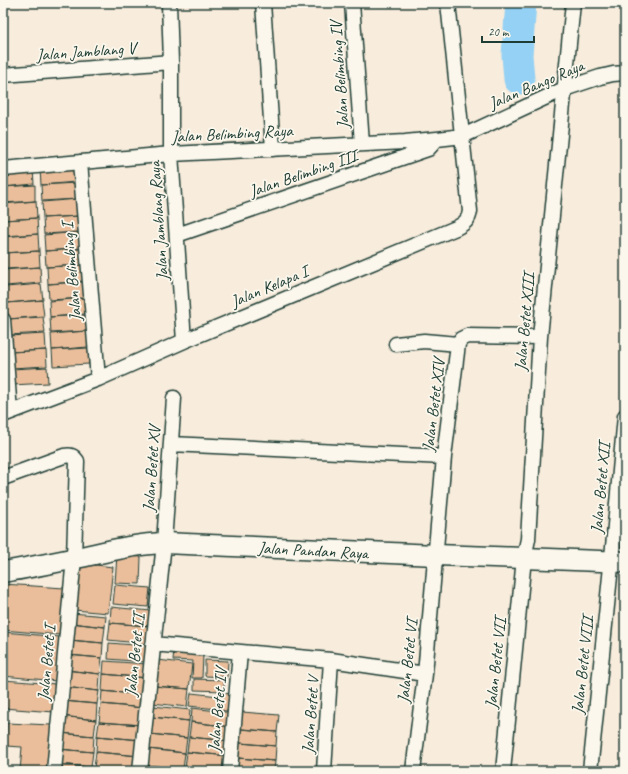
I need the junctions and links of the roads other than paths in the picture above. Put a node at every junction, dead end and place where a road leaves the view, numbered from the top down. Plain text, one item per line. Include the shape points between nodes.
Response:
1 (169, 3) edge
2 (263, 3) edge
3 (352, 3) edge
4 (448, 3) edge
5 (573, 3) edge
6 (171, 62) junction
7 (625, 73) edge
8 (3, 75) edge
9 (564, 89) junction
10 (463, 136) junction
11 (437, 139) junction
12 (362, 144) junction
13 (273, 149) junction
14 (171, 154) junction
15 (80, 162) junction
16 (3, 169) edge
17 (177, 236) junction
18 (3, 320) edge
19 (540, 337) junction
20 (184, 341) junction
21 (396, 344) dead end
22 (458, 344) junction
23 (98, 379) junction
24 (174, 398) dead end
25 (7, 414) edge
26 (625, 416) edge
27 (171, 444) junction
28 (444, 457) junction
29 (3, 478) edge
30 (164, 543) junction
31 (436, 555) junction
32 (74, 558) junction
33 (524, 558) junction
34 (618, 562) edge
35 (3, 572) edge
36 (153, 644) junction
37 (240, 652) junction
38 (331, 660) junction
39 (425, 674) junction
40 (54, 771) edge
41 (140, 771) edge
42 (230, 771) edge
43 (324, 771) edge
44 (413, 771) edge
45 (502, 771) edge
46 (590, 771) edge

1 - 6 street, Jalan Jamblang Raya
2 - 13 street
3 - 12 street, Jalan Belimbing IV
4 - 10 street, Jalan Kelapa I
5 - 9 street, Jalan Betet XIII
6 - 8 street, Jalan Jamblang V
6 - 14 street, Jalan Jamblang Raya
7 - 9 street, Jalan Bango Raya via 600,77
9 - 10 street, Jalan Bango Raya
9 - 19 street, Jalan Betet XIII
10 - 11 street, Jalan Belimbing Raya
10 - 20 street, Jalan Kelapa I via 470,216 462,225
11 - 12 street, Jalan Belimbing Raya
11 - 17 street, Jalan Belimbing III via 428,149
12 - 13 street, Jalan Belimbing Raya
13 - 14 street, Jalan Belimbing Raya
14 - 15 street, Jalan Belimbing Raya
14 - 17 street, Jalan Jamblang Raya
15 - 16 street, Jalan Belimbing Raya
15 - 23 street, Jalan Belimbing I
17 - 20 street, Jalan Jamblang Raya
18 - 25 street
19 - 22 street, Jalan Betet XIV via 467,336
19 - 33 street, Jalan Betet XIII via 528,539
20 - 23 street, Jalan Kelapa I
21 - 22 street via 424,341
22 - 28 street, Jalan Betet XIV
23 - 25 street, Jalan Kelapa I
24 - 27 street, Jalan Betet XV
26 - 34 street, Jalan Betet XII
27 - 28 street
27 - 30 street, Jalan Betet XV
28 - 31 street, Jalan Betet XIV
29 - 32 street, Jalan Betet I via 64,456 75,457 77,461
30 - 31 street, Jalan Pandan Raya
30 - 32 street, Jalan Pandan Raya via 109,550
30 - 36 street, Jalan Betet II
31 - 33 street, Jalan Pandan Raya
31 - 39 street, Jalan Betet VI
32 - 35 street, Jalan Pandan Raya
32 - 40 street, Jalan Betet I
33 - 34 street, Jalan Pandan Raya
33 - 45 street, Jalan Betet VII
34 - 46 street, Jalan Betet VIII
36 - 37 street
36 - 41 street, Jalan Betet II
37 - 38 street
37 - 42 street, Jalan Betet IV
38 - 39 street
38 - 43 street, Jalan Betet V
39 - 44 street, Jalan Betet VI

